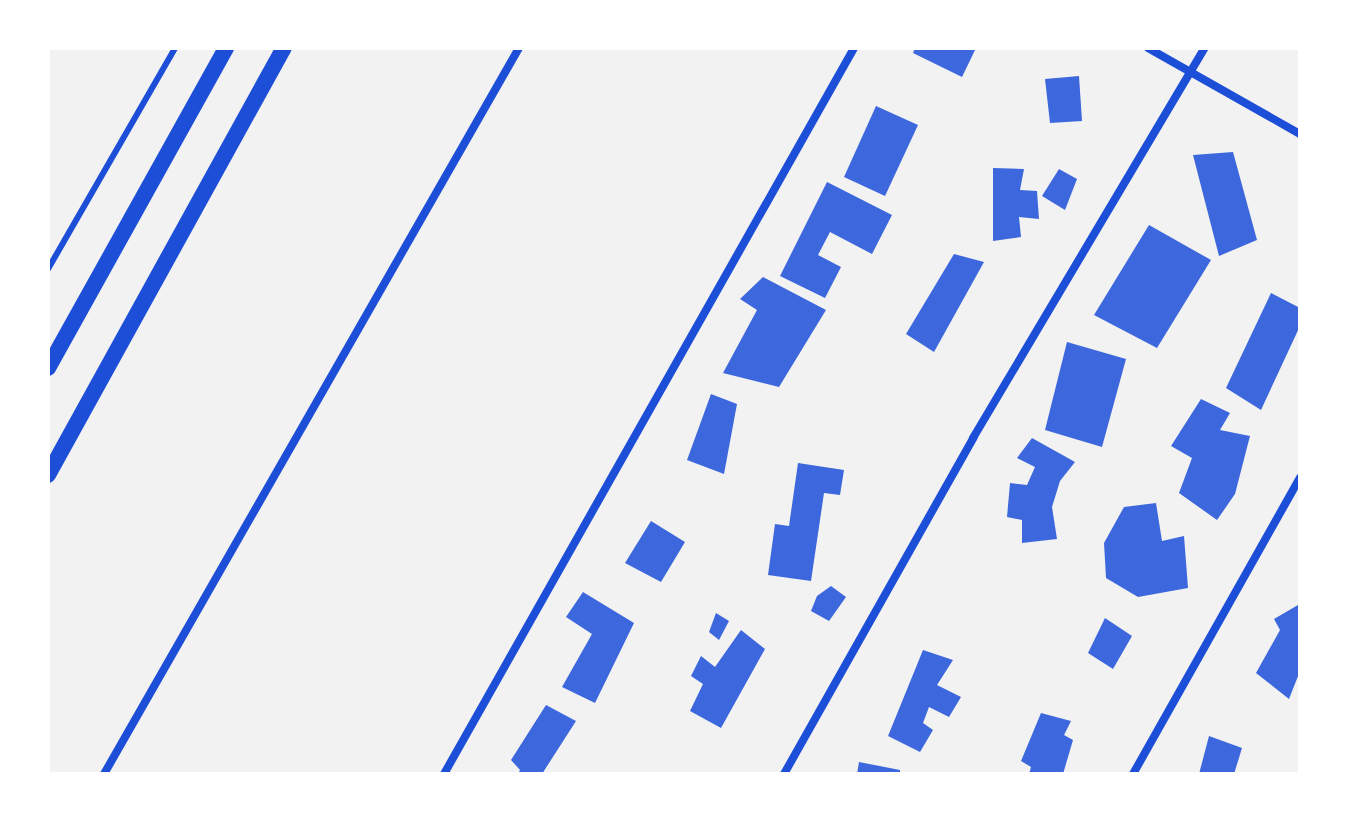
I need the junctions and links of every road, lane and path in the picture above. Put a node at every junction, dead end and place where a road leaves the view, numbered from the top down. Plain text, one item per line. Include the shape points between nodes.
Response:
1 (175, 48) edge
2 (226, 48) edge
3 (284, 48) edge
4 (519, 48) edge
5 (854, 48) edge
6 (1148, 48) edge
7 (1205, 48) edge
8 (1194, 71) junction
9 (1300, 134) edge
10 (48, 269) edge
11 (48, 368) edge
12 (48, 475) edge
13 (1300, 478) edge
14 (104, 774) edge
15 (444, 774) edge
16 (784, 774) edge
17 (1133, 774) edge

1 - 10 lane
2 - 11 main road
3 - 12 main road
4 - 14 street
5 - 15 street
6 - 8 street
7 - 8 street
8 - 9 street
8 - 16 street via 973,438
13 - 17 street

